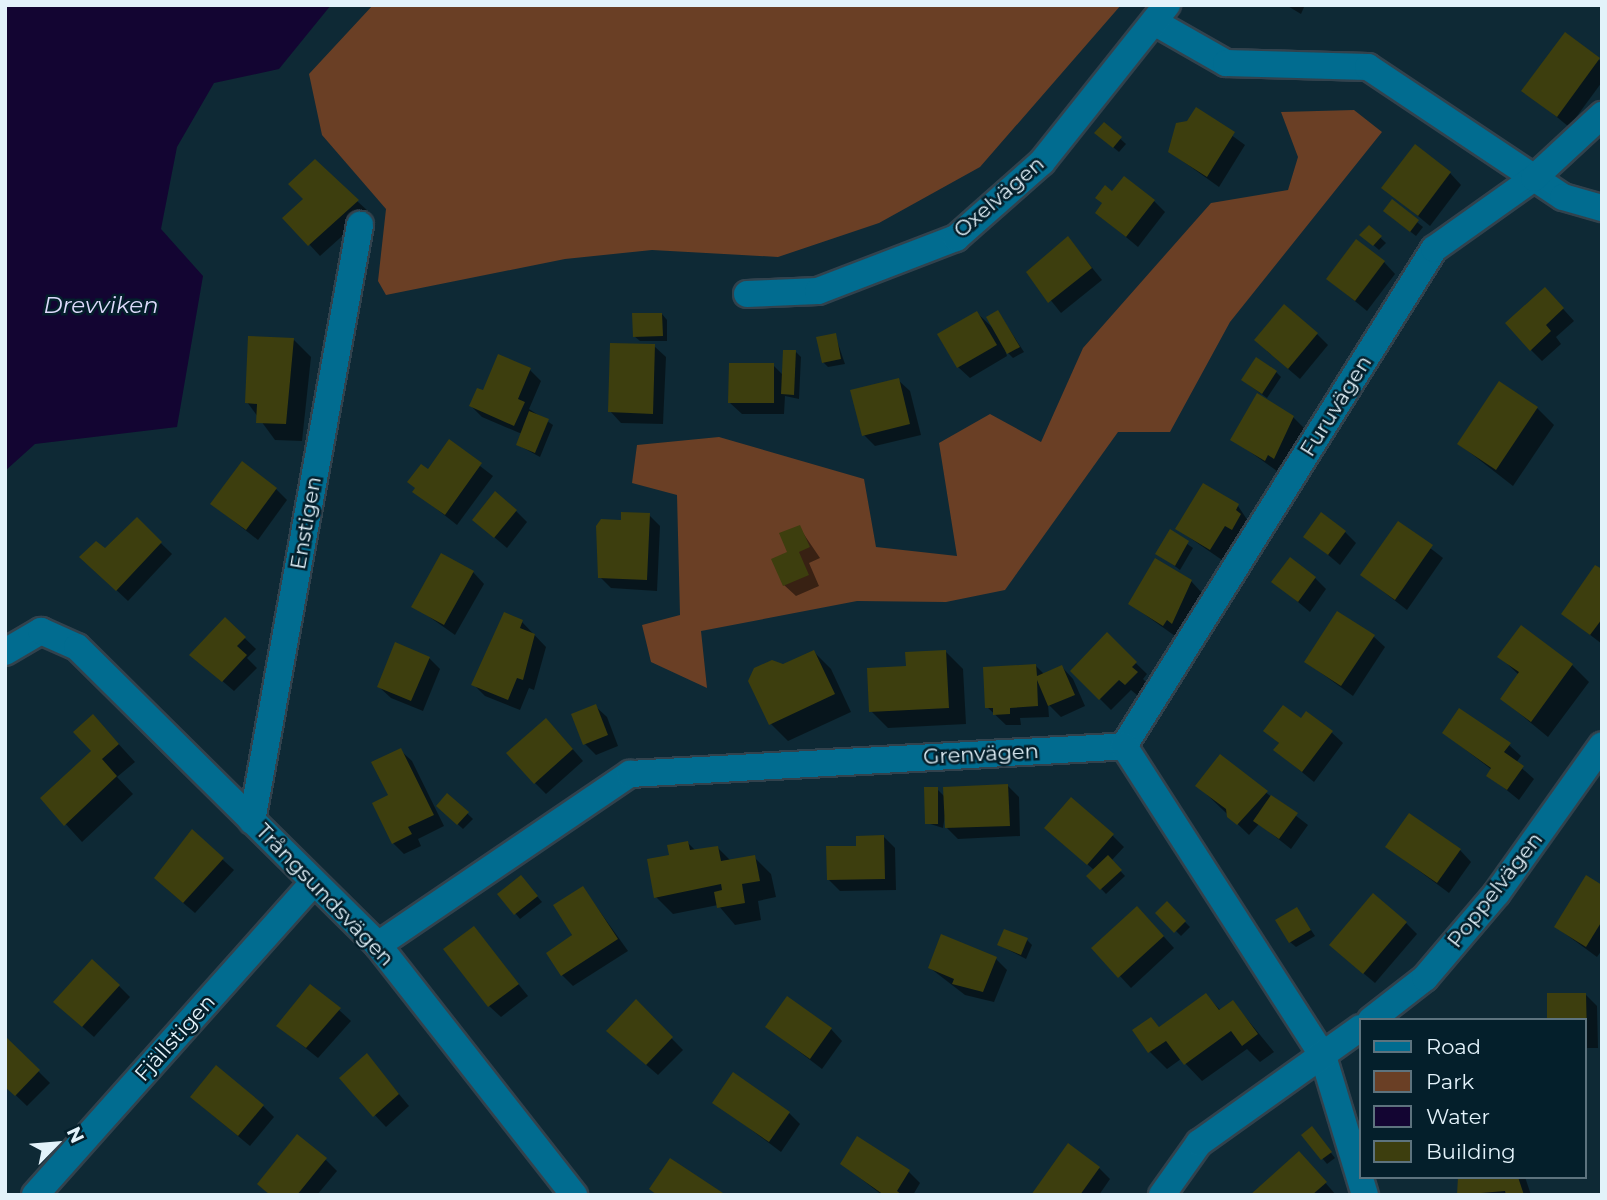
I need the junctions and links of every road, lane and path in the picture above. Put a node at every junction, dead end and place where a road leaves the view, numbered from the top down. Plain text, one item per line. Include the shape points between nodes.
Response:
1 (1160, 13) edge
2 (1602, 115) edge
3 (1534, 177) junction
4 (1602, 208) edge
5 (360, 225) dead end
6 (747, 294) dead end
7 (5, 652) edge
8 (1602, 745) edge
9 (1124, 746) junction
10 (252, 821) junction
11 (314, 882) junction
12 (378, 944) junction
13 (1374, 1018) edge
14 (1358, 1030) edge
15 (1323, 1056) junction
16 (1358, 1172) edge
17 (35, 1195) edge
18 (574, 1195) edge
19 (1162, 1195) edge

1 - 3 street, Oxelvägen via 1226,63 1368,67
1 - 6 street, Oxelvägen via 1042,162 956,238 818,291
2 - 3 street, Furuvägen
3 - 4 street, Oxelvägen via 1563,197
3 - 9 street, Furuvägen via 1433,249
5 - 10 street, Enstigen
7 - 10 street, Trångsundsvägen via 41,631 76,647
8 - 13 street, Poppelvägen via 1497,893 1425,978
9 - 12 street, Grenvägen via 630,774
9 - 15 street
10 - 11 street, Trångsundsvägen
11 - 12 street, Trångsundsvägen
11 - 17 street, Fjällstigen
12 - 18 street, Trångsundsvägen
14 - 15 street
15 - 16 street
15 - 19 street via 1199,1143

